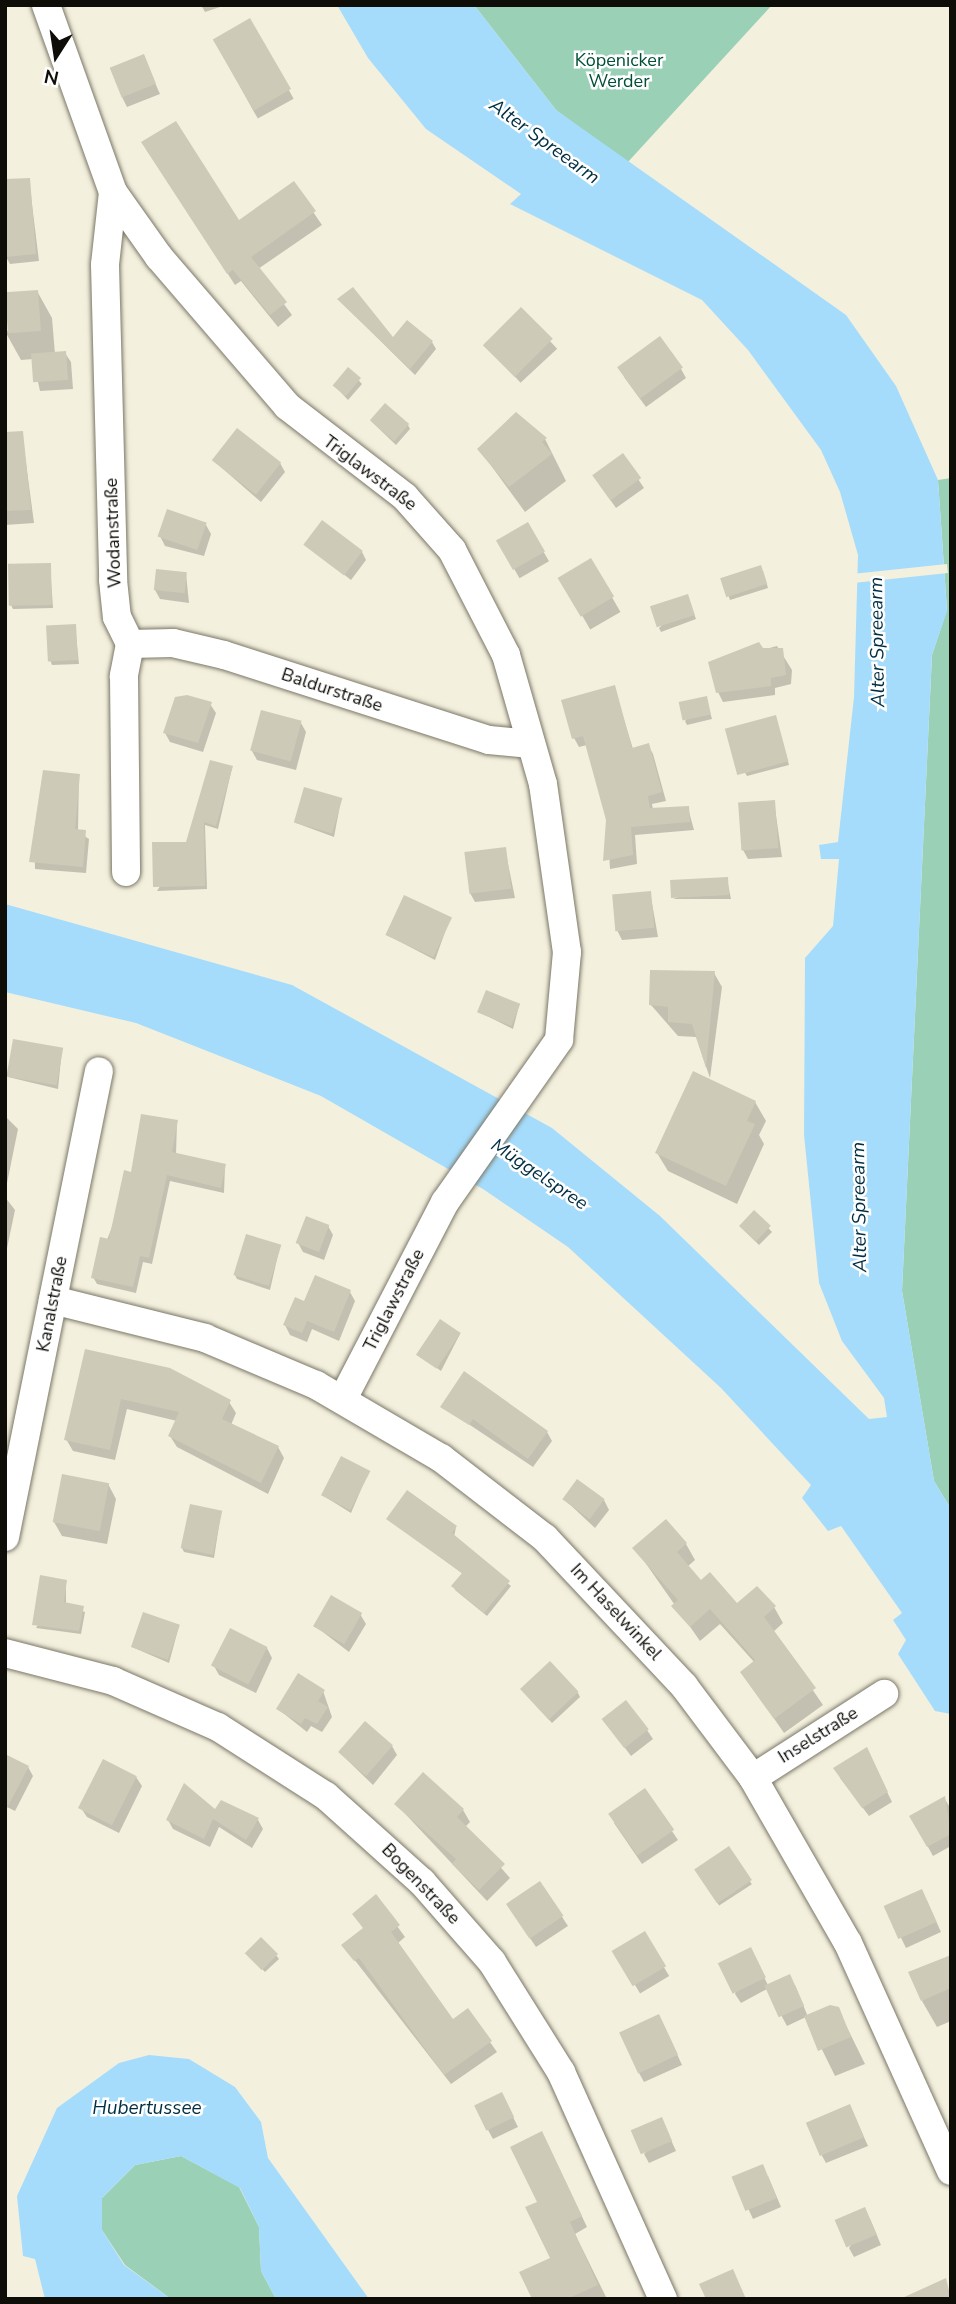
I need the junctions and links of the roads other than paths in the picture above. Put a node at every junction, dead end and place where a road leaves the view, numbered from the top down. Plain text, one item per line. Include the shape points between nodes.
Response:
1 (46, 5) edge
2 (113, 192) junction
3 (130, 645) junction
4 (531, 744) junction
5 (127, 872) dead end
6 (99, 1071) dead end
7 (53, 1300) junction
8 (343, 1399) junction
9 (5, 1537) edge
10 (5, 1653) edge
11 (884, 1694) dead end
12 (752, 1777) junction
13 (951, 2171) edge
14 (663, 2299) edge

1 - 2 street, Triglawstraße
2 - 3 street, Wodanstraße via 104,265 112,553 117,617
2 - 4 street, Triglawstraße via 201,312 278,398 405,497 449,545 499,636
3 - 4 street, Baldurstraße via 173,643 224,655 489,740
3 - 5 street via 124,676
4 - 8 street, Triglawstraße via 559,872 567,952 559,1040 445,1202
6 - 7 street, Kanalstraße
7 - 8 street, Im Haselwinkel via 205,1338
7 - 9 street, Kanalstraße
8 - 12 street, Im Haselwinkel via 457,1469 545,1538 684,1686
10 - 14 street, Bogenstraße via 113,1681 218,1727 318,1790 422,1882 492,1962 561,2072
11 - 12 street, Inselstraße
12 - 13 street, Im Haselwinkel via 848,1943

